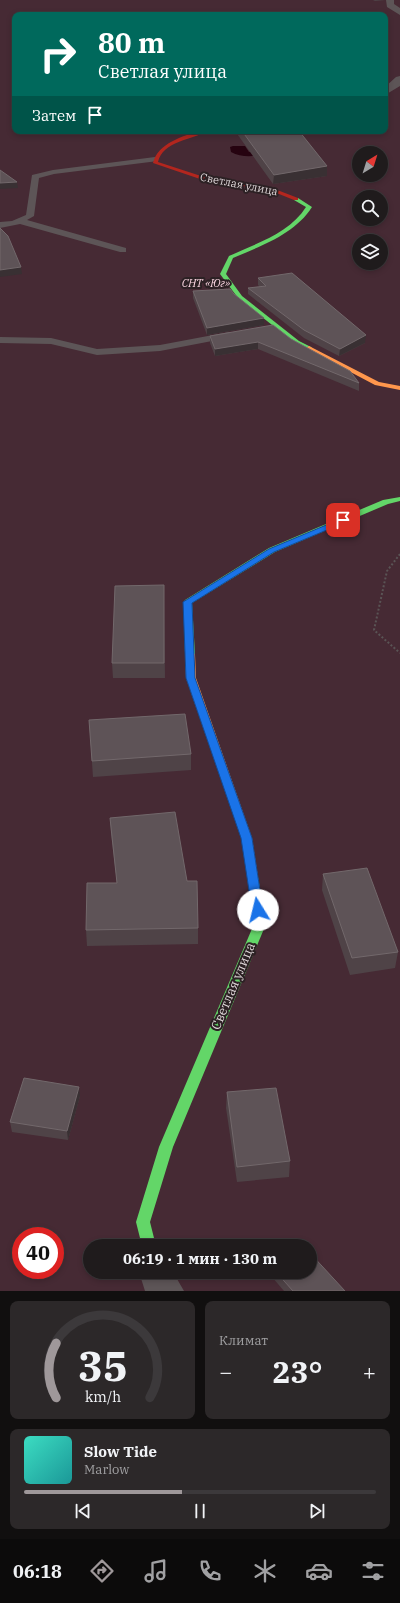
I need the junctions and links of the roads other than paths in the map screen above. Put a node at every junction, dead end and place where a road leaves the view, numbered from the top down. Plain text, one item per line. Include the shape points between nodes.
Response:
1 (390, 0) edge
2 (400, 12) edge
3 (400, 79) edge
4 (388, 90) edge
5 (196, 134) edge
6 (155, 159) junction
7 (20, 220) junction
8 (0, 225) edge
9 (123, 250) dead end
10 (276, 327) junction
11 (261, 330) edge
12 (238, 334) edge
13 (0, 340) edge
14 (400, 388) edge
15 (400, 499) edge
16 (147, 1239) edge
17 (158, 1279) edge
18 (166, 1291) edge

1 - 2 street via 390,5
3 - 4 street
5 - 6 street via 180,139 161,150
6 - 7 lane via 53,172 35,177 30,216
6 - 10 street, Светлая улица via 155,164 200,177 244,182 282,192 298,198 309,206 305,214 286,229 231,257 223,274 240,297
7 - 8 lane
7 - 9 lane
10 - 11 lane
10 - 14 street, Светлая улица via 297,342 377,384
12 - 13 lane via 160,348 97,352 50,341
15 - 16 street, Светлая улица via 386,502 272,550 188,602 191,678 247,838 260,924 166,1147 143,1222
17 - 18 street

